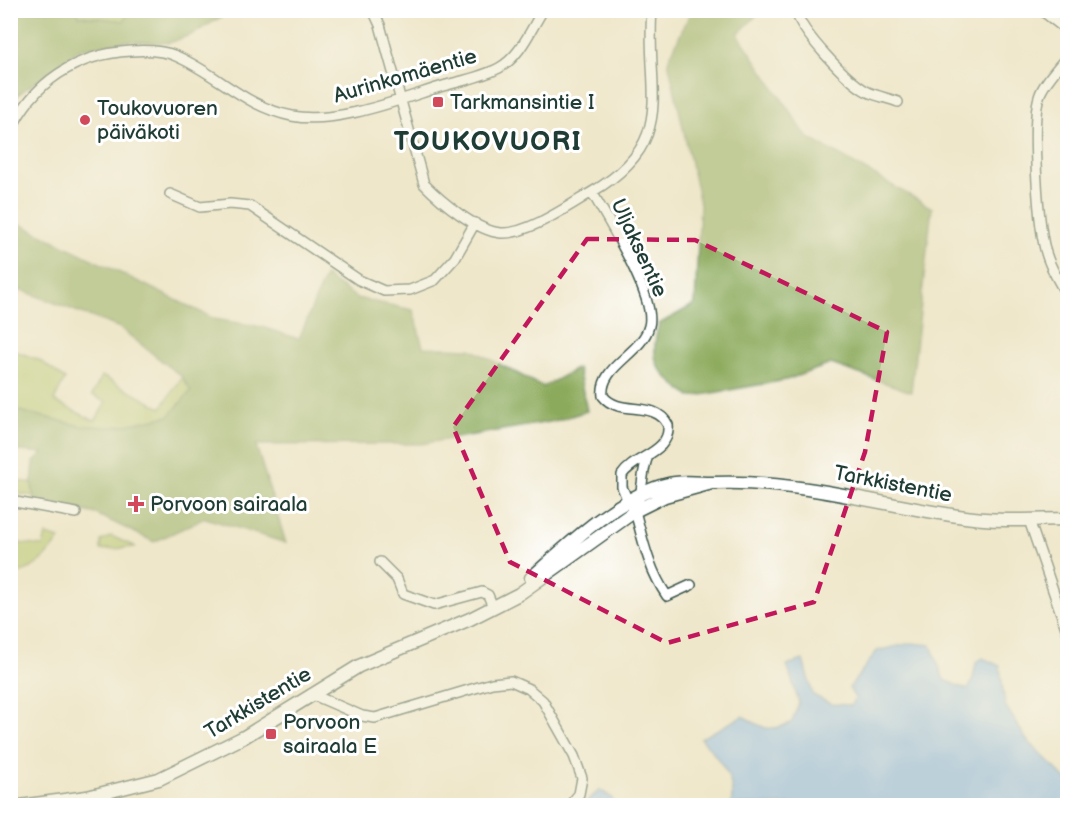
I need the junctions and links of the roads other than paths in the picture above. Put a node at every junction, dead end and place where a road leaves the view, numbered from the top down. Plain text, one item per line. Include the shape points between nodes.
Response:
1 (374, 10) edge
2 (543, 10) edge
3 (652, 10) edge
4 (796, 10) edge
5 (1041, 10) edge
6 (1068, 31) edge
7 (1068, 55) edge
8 (401, 99) junction
9 (898, 102) dead end
10 (10, 132) edge
11 (592, 192) junction
12 (170, 194) dead end
13 (475, 223) junction
14 (1068, 297) edge
15 (648, 456) junction
16 (712, 483) junction
17 (643, 493) junction
18 (10, 501) edge
19 (631, 506) junction
20 (76, 513) dead end
21 (1068, 519) edge
22 (1029, 520) junction
23 (380, 562) dead end
24 (691, 585) dead end
25 (492, 607) junction
26 (1068, 634) edge
27 (311, 694) junction
28 (20, 806) edge
29 (569, 806) edge

1 - 8 street
2 - 8 street, Aurinkomäentie via 517,53 500,68
3 - 11 street, Uljaksentie via 651,127 630,163
4 - 9 street via 808,33 850,78 867,92
5 - 6 street
7 - 14 street via 1039,96 1036,122 1044,244
8 - 10 street, Aurinkomäentie via 319,119 293,117 258,107 173,55 148,50 116,51 79,61 56,74 36,91
8 - 13 street via 424,184
11 - 13 street via 524,230 500,233
11 - 15 street, Uljaksentie via 649,302 645,334 609,373 602,388 607,402 651,411 666,421 667,436
12 - 13 street via 200,207 250,206 359,280 384,291 410,290 435,280 455,258
15 - 17 street
15 - 19 street, Uljaksentie via 636,460 622,475
16 - 17 street, Tarkkistentie via 687,481
16 - 19 street, Tarkkistentie
16 - 22 street, Tarkkistentie via 791,485 960,516
17 - 19 street, Tarkkistentie
18 - 20 street
19 - 24 street via 655,579 667,596
19 - 25 street, Tarkkistentie via 578,538
21 - 22 street, Tarkkistentie
22 - 26 street
23 - 25 street via 397,579 403,594 411,598 434,605 482,592 488,595
25 - 27 street, Tarkkistentie via 359,666
27 - 28 street, Tarkkistentie via 244,737 159,780 87,797
27 - 29 street via 375,718 492,683 511,681 529,689 543,702 574,756 582,778 579,794

